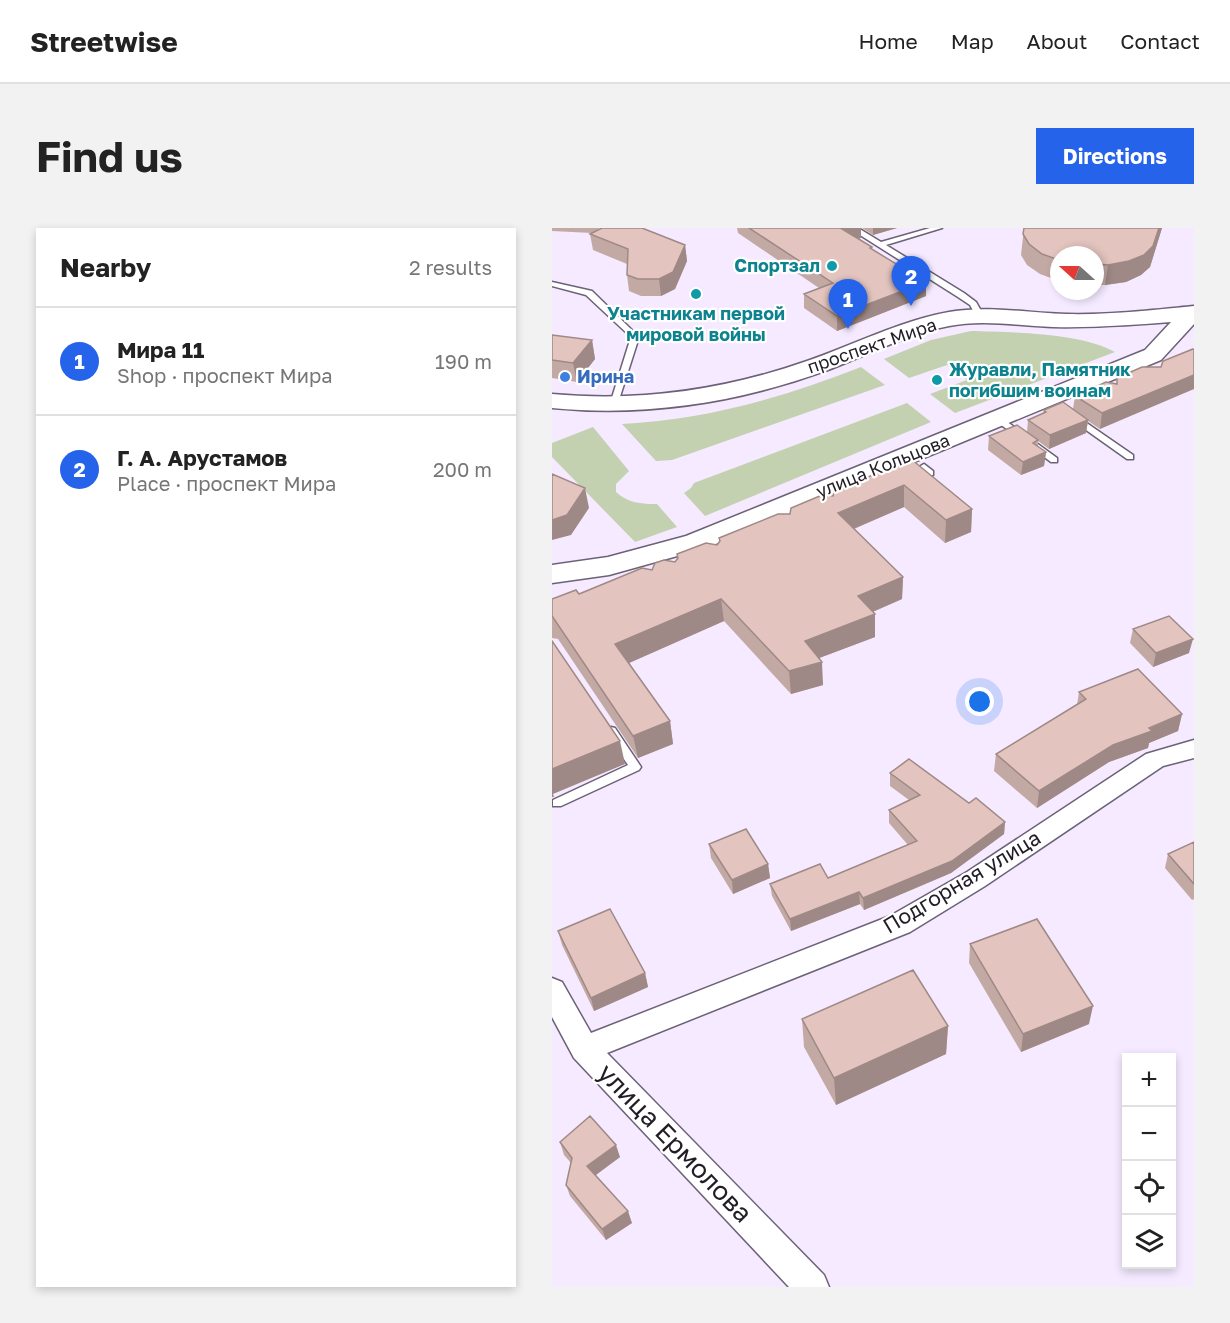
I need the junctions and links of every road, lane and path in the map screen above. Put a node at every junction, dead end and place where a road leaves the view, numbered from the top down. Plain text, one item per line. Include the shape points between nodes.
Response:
1 (853, 228) edge
2 (938, 228) edge
3 (879, 245) junction
4 (552, 284) edge
5 (1193, 313) edge
6 (981, 316) junction
7 (552, 401) edge
8 (615, 404) junction
9 (1055, 405) junction
10 (999, 419) junction
11 (1130, 457) dead end
12 (1054, 460) dead end
13 (552, 574) edge
14 (604, 721) edge
15 (1194, 749) edge
16 (557, 803) dead end
17 (552, 990) edge
18 (584, 1048) junction
19 (812, 1287) edge

1 - 3 lane
2 - 3 lane
3 - 6 lane via 961,295
4 - 8 lane via 589,293 635,337
5 - 6 street, проспект Мира via 1093,320
5 - 9 street, улица Кольцова via 1153,355
6 - 8 street, проспект Мира via 928,324 760,384 668,401
7 - 8 street, проспект Мира
9 - 10 street, улица Кольцова
9 - 11 lane
10 - 12 lane
10 - 13 street, улица Кольцова via 699,545 644,562
14 - 16 lane via 635,767
15 - 18 street, Подгорная улица via 1155,760 976,879 900,924
17 - 18 street, улица Ермолова
18 - 19 street, улица Ермолова

